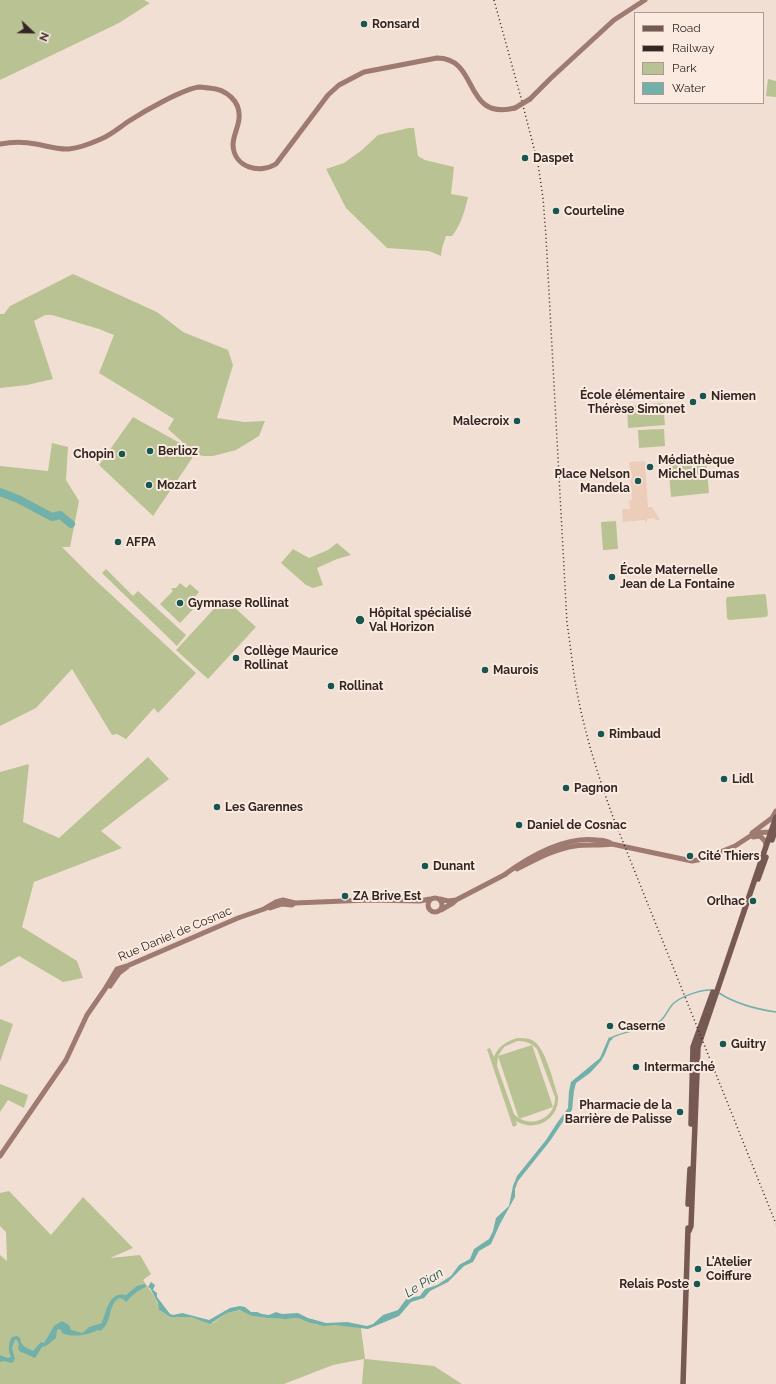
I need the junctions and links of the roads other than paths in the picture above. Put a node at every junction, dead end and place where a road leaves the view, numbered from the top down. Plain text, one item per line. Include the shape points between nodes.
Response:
1 (645, 0) edge
2 (0, 144) edge
3 (776, 811) edge
4 (776, 817) edge
5 (764, 824) junction
6 (773, 829) edge
7 (595, 839) junction
8 (745, 840) junction
9 (768, 841) junction
10 (612, 844) junction
11 (557, 845) junction
12 (566, 848) junction
13 (521, 867) junction
14 (760, 872) junction
15 (504, 875) junction
16 (752, 888) junction
17 (430, 899) junction
18 (440, 899) junction
19 (456, 900) junction
20 (420, 901) junction
21 (428, 908) junction
22 (441, 910) junction
23 (120, 970) junction
24 (105, 989) junction
25 (713, 996) junction
26 (694, 1057) junction
27 (0, 1156) edge
28 (689, 1231) junction
29 (683, 1384) edge

1 - 2 street, bridge via 614,20 530,99 509,110 493,109 484,105 476,96 460,66 447,58 364,72 339,85 328,95 276,164 270,168 251,168 236,156 233,144 239,118 237,107 231,96 215,88 199,87 184,92 132,118 102,139 70,149 34,144
3 - 5 street
4 - 6 main road
5 - 6 street
5 - 8 street
6 - 8 street via 755,833
6 - 9 main road
6 - 14 main road
7 - 10 street
7 - 11 street
7 - 12 street via 572,844
8 - 9 street via 760,836
8 - 10 street via 726,850 692,861
9 - 14 main road
9 - 16 main road
10 - 12 street
11 - 13 street via 553,850 526,862
11 - 15 street via 520,863
12 - 13 street
13 - 15 street
14 - 16 main road
15 - 19 street
16 - 25 main road
17 - 18 street
17 - 20 street, Rue Daniel de Cosnac
17 - 21 street
18 - 19 street
18 - 22 street via 443,905
19 - 22 street
20 - 21 street
20 - 23 street, Rue Daniel de Cosnac via 295,903 283,900
21 - 22 street via 433,912
23 - 24 street, Rue Daniel de Cosnac via 110,986
23 - 24 street, Rue Daniel de Cosnac via 115,971
24 - 27 street, Rue Daniel de Cosnac via 87,1015 66,1060
25 - 26 main road
25 - 26 main road via 695,1037
26 - 28 main road
26 - 28 main road via 697,1064
28 - 29 main road

